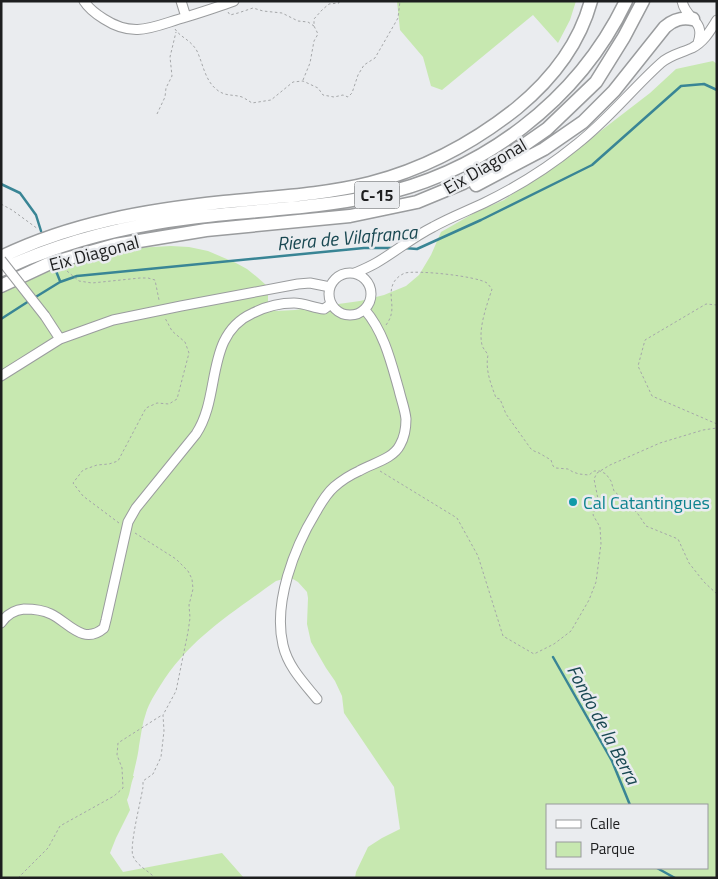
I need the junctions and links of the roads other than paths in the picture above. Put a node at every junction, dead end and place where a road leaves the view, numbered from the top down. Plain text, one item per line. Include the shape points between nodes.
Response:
1 (84, 1) edge
2 (180, 1) edge
3 (234, 1) edge
4 (591, 1) edge
5 (626, 1) edge
6 (643, 1) edge
7 (682, 1) edge
8 (186, 17) junction
9 (693, 19) junction
10 (717, 20) edge
11 (698, 43) junction
12 (417, 202) junction
13 (1, 258) edge
14 (376, 263) junction
15 (1, 270) edge
16 (355, 273) junction
17 (370, 285) junction
18 (1, 286) edge
19 (330, 287) junction
20 (331, 304) junction
21 (365, 310) junction
22 (60, 339) junction
23 (1, 376) edge
24 (1, 623) edge
25 (317, 699) dead end

1 - 8 street via 94,14 131,30
2 - 8 street
3 - 8 street
4 - 13 highway via 575,42 540,87 482,134 428,163 388,178 344,188 189,206 96,222 37,241
5 - 15 highway, Eix Diagonal / C-15 via 583,69 538,115 490,150 434,178 359,199 129,228 68,244
6 - 12 highway, Eix Diagonal / C-15 via 596,82 547,129 463,183
7 - 9 street via 683,8
9 - 10 street via 699,22
9 - 11 street via 701,32
9 - 12 highway via 679,18 665,27 614,91 583,122 544,149 465,191 432,202
10 - 11 street
11 - 14 street via 664,60 596,129 560,157 522,182 418,235
12 - 18 highway, Eix Diagonal / C-15 via 350,216 206,230 115,245 48,264
13 - 22 street, bridge
14 - 16 street
14 - 17 street
16 - 17 street
16 - 19 street via 337,277
17 - 21 street via 371,300
19 - 20 street
19 - 22 street via 298,284 161,310 112,320
20 - 21 street via 345,315 353,316
20 - 24 street via 324,309 293,303 263,308 237,322 226,336 220,348 202,423 130,517 104,628 94,634 83,634 52,614 34,609 16,610
21 - 25 street via 379,329 406,419 400,446 392,455 343,480 325,497 302,539 285,586 280,630 284,647 302,682
22 - 23 street

